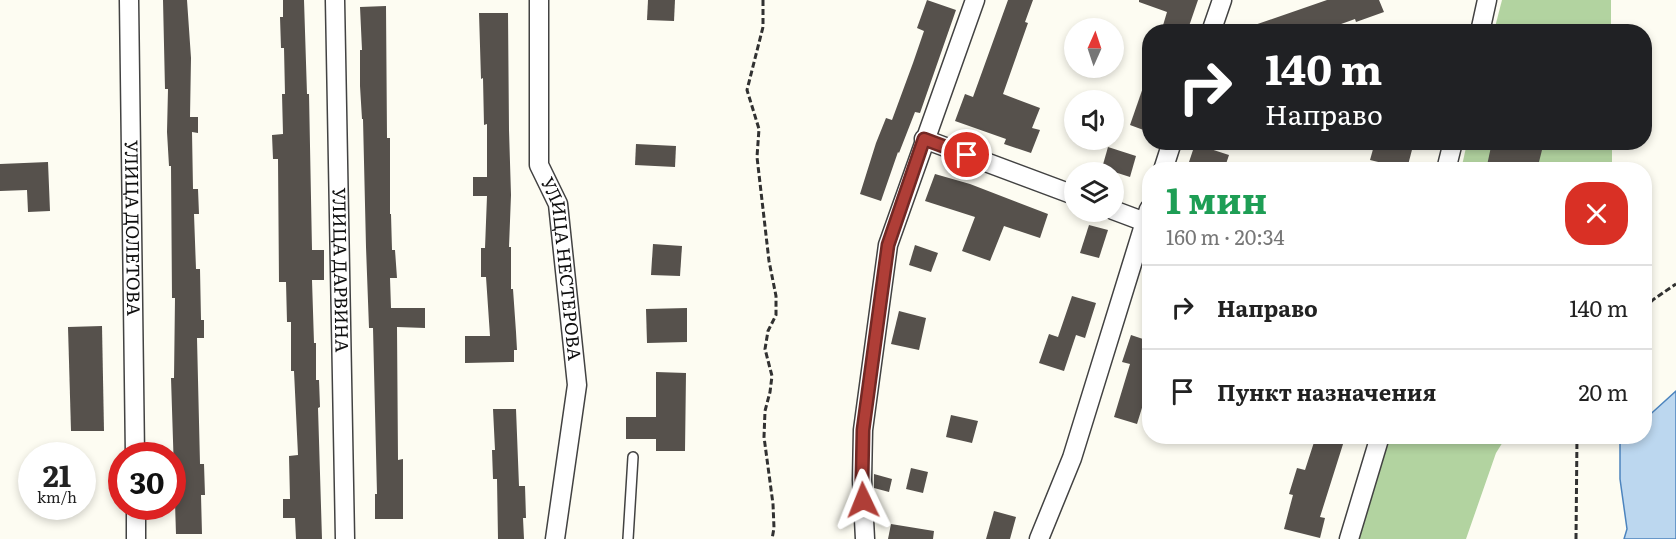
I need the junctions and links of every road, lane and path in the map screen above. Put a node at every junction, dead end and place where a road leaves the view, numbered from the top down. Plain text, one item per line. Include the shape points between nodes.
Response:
1 (129, 0) edge
2 (335, 0) edge
3 (539, 0) edge
4 (763, 0) edge
5 (975, 0) edge
6 (1222, 0) edge
7 (1487, 0) edge
8 (1214, 24) edge
9 (1482, 24) edge
10 (924, 139) junction
11 (1064, 191) edge
12 (1124, 212) edge
13 (1142, 214) edge
14 (1142, 231) edge
15 (1676, 285) edge
16 (1652, 300) edge
17 (135, 442) edge
18 (1378, 444) edge
19 (1577, 444) edge
20 (633, 457) dead end
21 (136, 520) edge
22 (136, 539) edge
23 (345, 539) edge
24 (555, 539) edge
25 (628, 539) edge
26 (772, 539) edge
27 (865, 539) edge
28 (1039, 539) edge
29 (1349, 539) edge
30 (1576, 539) edge

1 - 17 street, УЛИЦА ДОЛЕТОВА
2 - 23 street, УЛИЦА ДАРВИНА
3 - 24 street, УЛИЦА НЕСТЕРОВА via 539,165 558,204 577,385
4 - 26 path via 763,27 747,90 759,129 757,157 776,296 776,315 765,349 772,376 764,437 773,504
5 - 10 street
6 - 8 street
7 - 9 street
10 - 11 street
10 - 27 street via 888,245 863,430
12 - 13 street
14 - 28 street via 1072,458
15 - 16 path
18 - 29 street
19 - 30 path
20 - 25 lane
21 - 22 street

